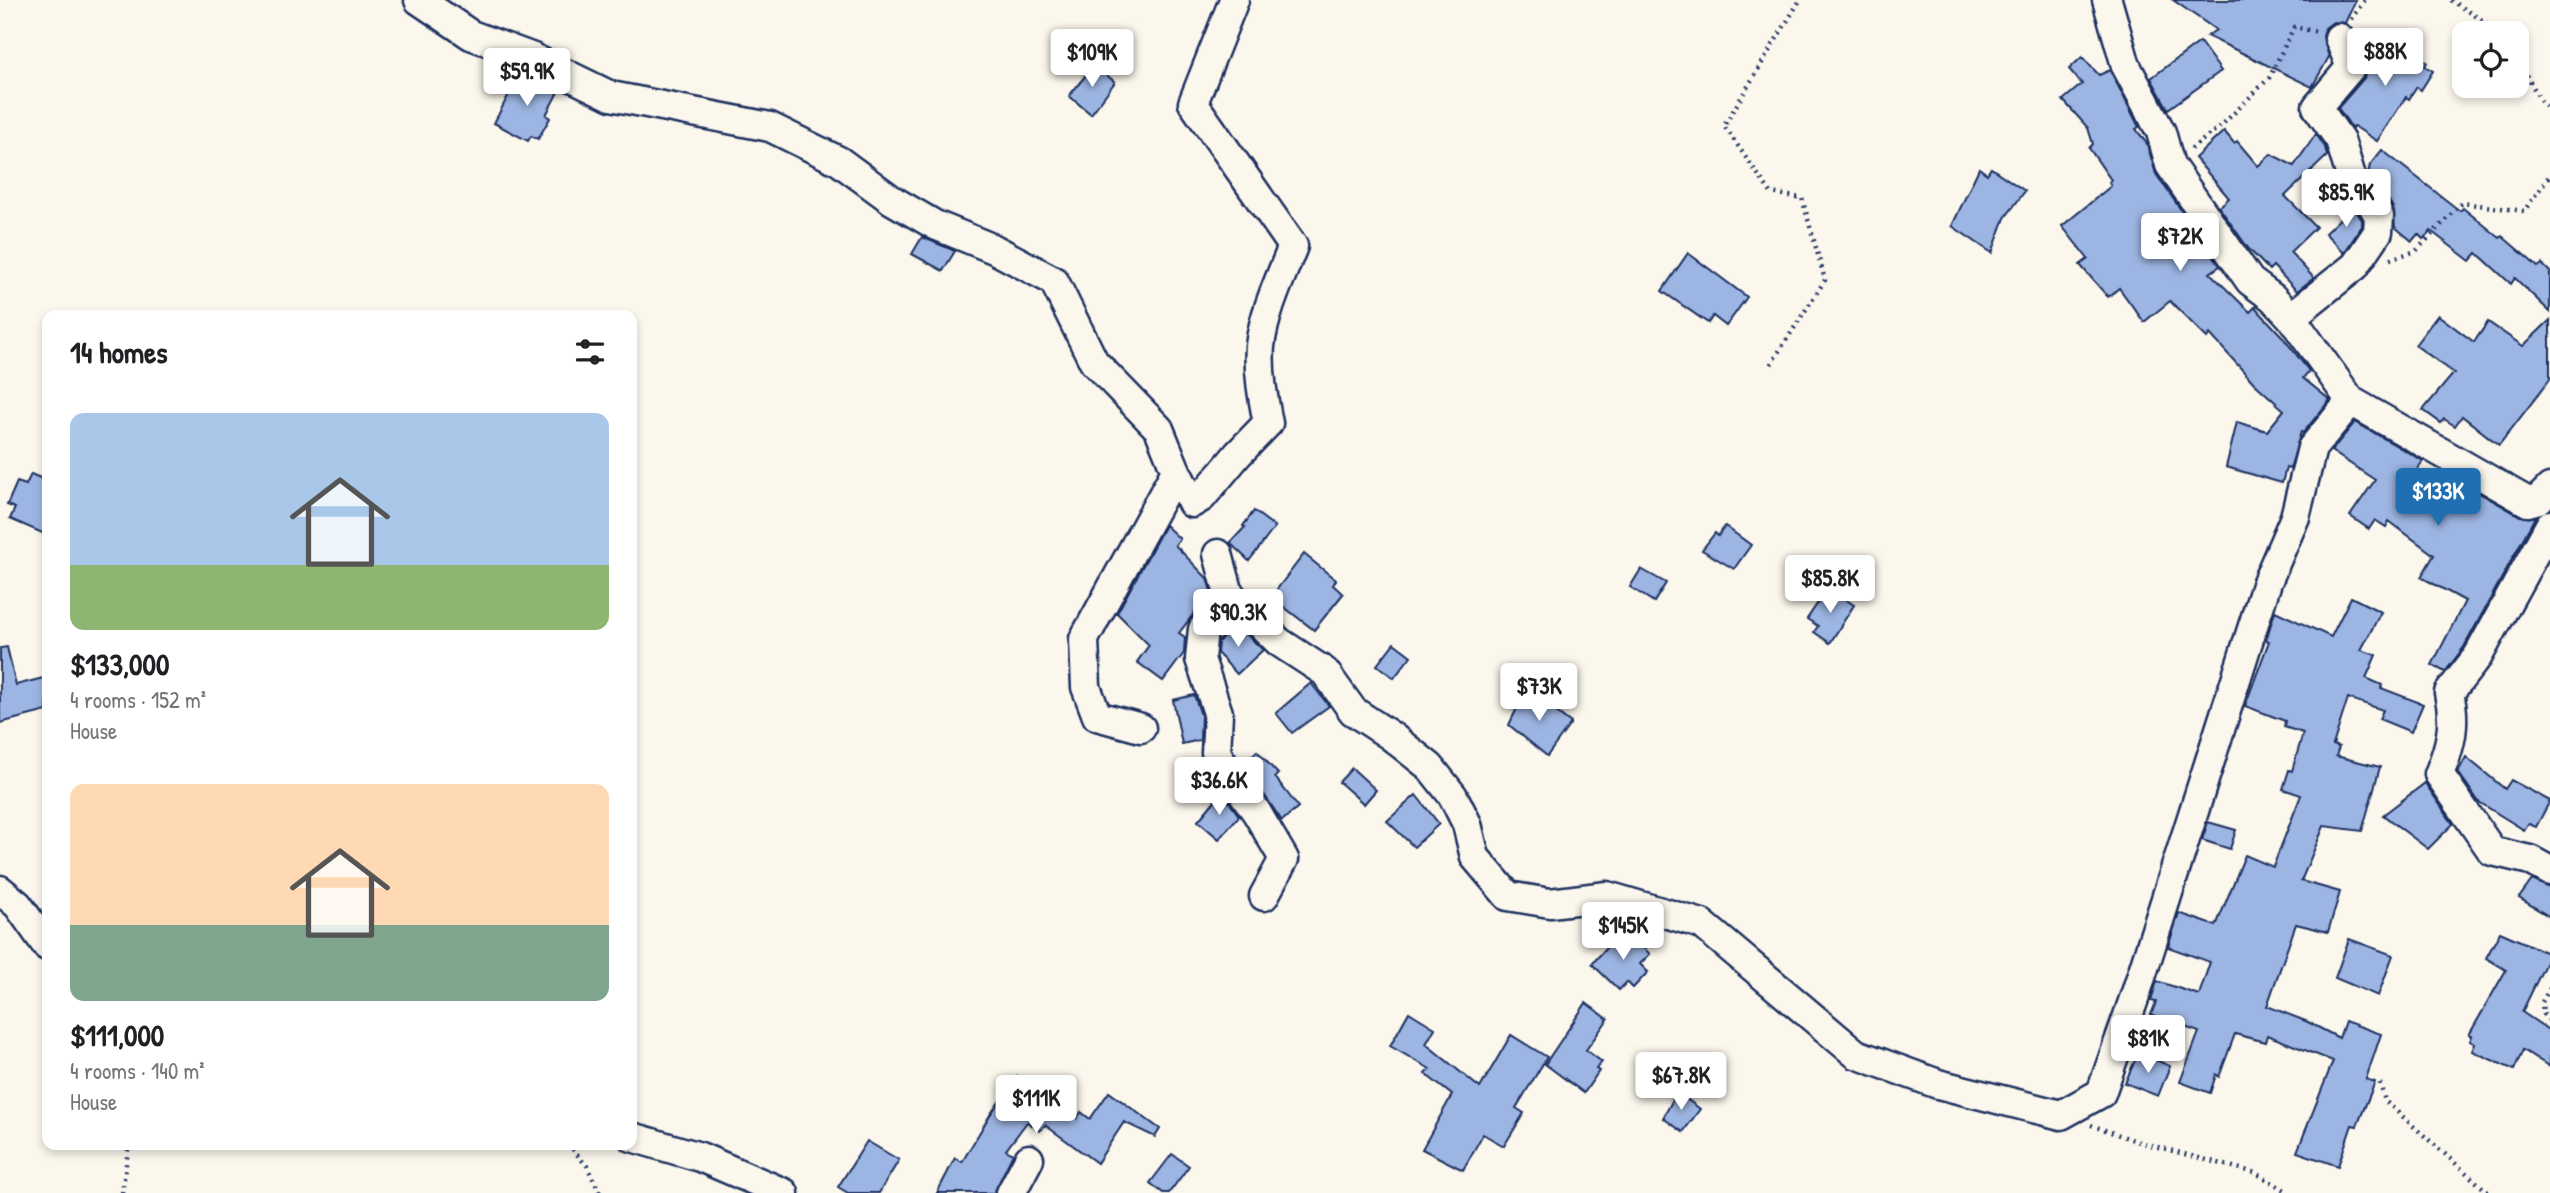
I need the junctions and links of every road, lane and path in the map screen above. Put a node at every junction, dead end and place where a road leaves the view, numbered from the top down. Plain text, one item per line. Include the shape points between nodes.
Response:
1 (419, 0) edge
2 (1234, 0) edge
3 (1800, 0) edge
4 (2106, 0) edge
5 (2365, 0) edge
6 (2451, 0) edge
7 (2483, 21) edge
8 (2339, 38) junction
9 (2529, 80) edge
10 (2550, 110) edge
11 (2170, 165) junction
12 (2550, 175) edge
13 (2355, 266) junction
14 (2291, 317) junction
15 (1771, 363) dead end
16 (2351, 401) junction
17 (1175, 471) junction
18 (2541, 494) edge
19 (2550, 524) edge
20 (1218, 554) dead end
21 (1229, 594) junction
22 (1142, 728) dead end
23 (2550, 871) edge
24 (0, 890) edge
25 (1264, 896) dead end
26 (42, 939) edge
27 (2550, 988) edge
28 (2550, 1021) edge
29 (2380, 1083) dead end
30 (2061, 1115) junction
31 (637, 1138) edge
32 (128, 1150) edge
33 (574, 1150) edge
34 (1029, 1159) dead end
35 (2285, 1190) dead end
36 (122, 1193) edge
37 (600, 1193) edge
38 (783, 1193) edge
39 (1011, 1193) edge
40 (2488, 1193) edge

1 - 17 street via 471,34 611,96 770,127 839,160 934,225 994,249 1054,281 1094,362 1159,429
2 - 17 street via 1193,103 1293,246 1260,346 1268,423 1202,498 1192,503
3 - 15 path via 1724,126 1771,193 1802,198 1825,280
4 - 11 street via 2126,66 2161,132
5 - 8 path
6 - 7 path
8 - 11 path via 2294,27 2269,78 2222,125
8 - 13 street via 2351,67 2317,107 2340,140 2353,183 2379,216 2378,232
9 - 10 path
11 - 14 street via 2249,281
12 - 13 path via 2524,211 2462,203 2416,251
13 - 14 street
14 - 16 street
16 - 18 street via 2528,502
16 - 30 street via 2312,448 2295,517 2267,582 2101,1093
17 - 22 street via 1084,639 1086,687 1097,716
18 - 19 street
19 - 23 street via 2478,656 2449,693 2453,730 2439,774 2492,851 2530,860
20 - 21 street
21 - 25 street via 1203,629 1200,659 1217,713 1216,752 1284,859
21 - 30 street via 1279,642 1325,672 1353,711 1430,767 1453,796 1467,824 1475,857 1508,896 1550,903 1607,896 1702,924 1856,1054 1938,1084
24 - 26 street via 18,905
27 - 28 path via 2542,1002 2543,1014
29 - 40 path via 2385,1101
30 - 35 path via 2139,1142 2256,1173
31 - 38 street via 700,1157
32 - 36 path
33 - 37 path
34 - 39 street

